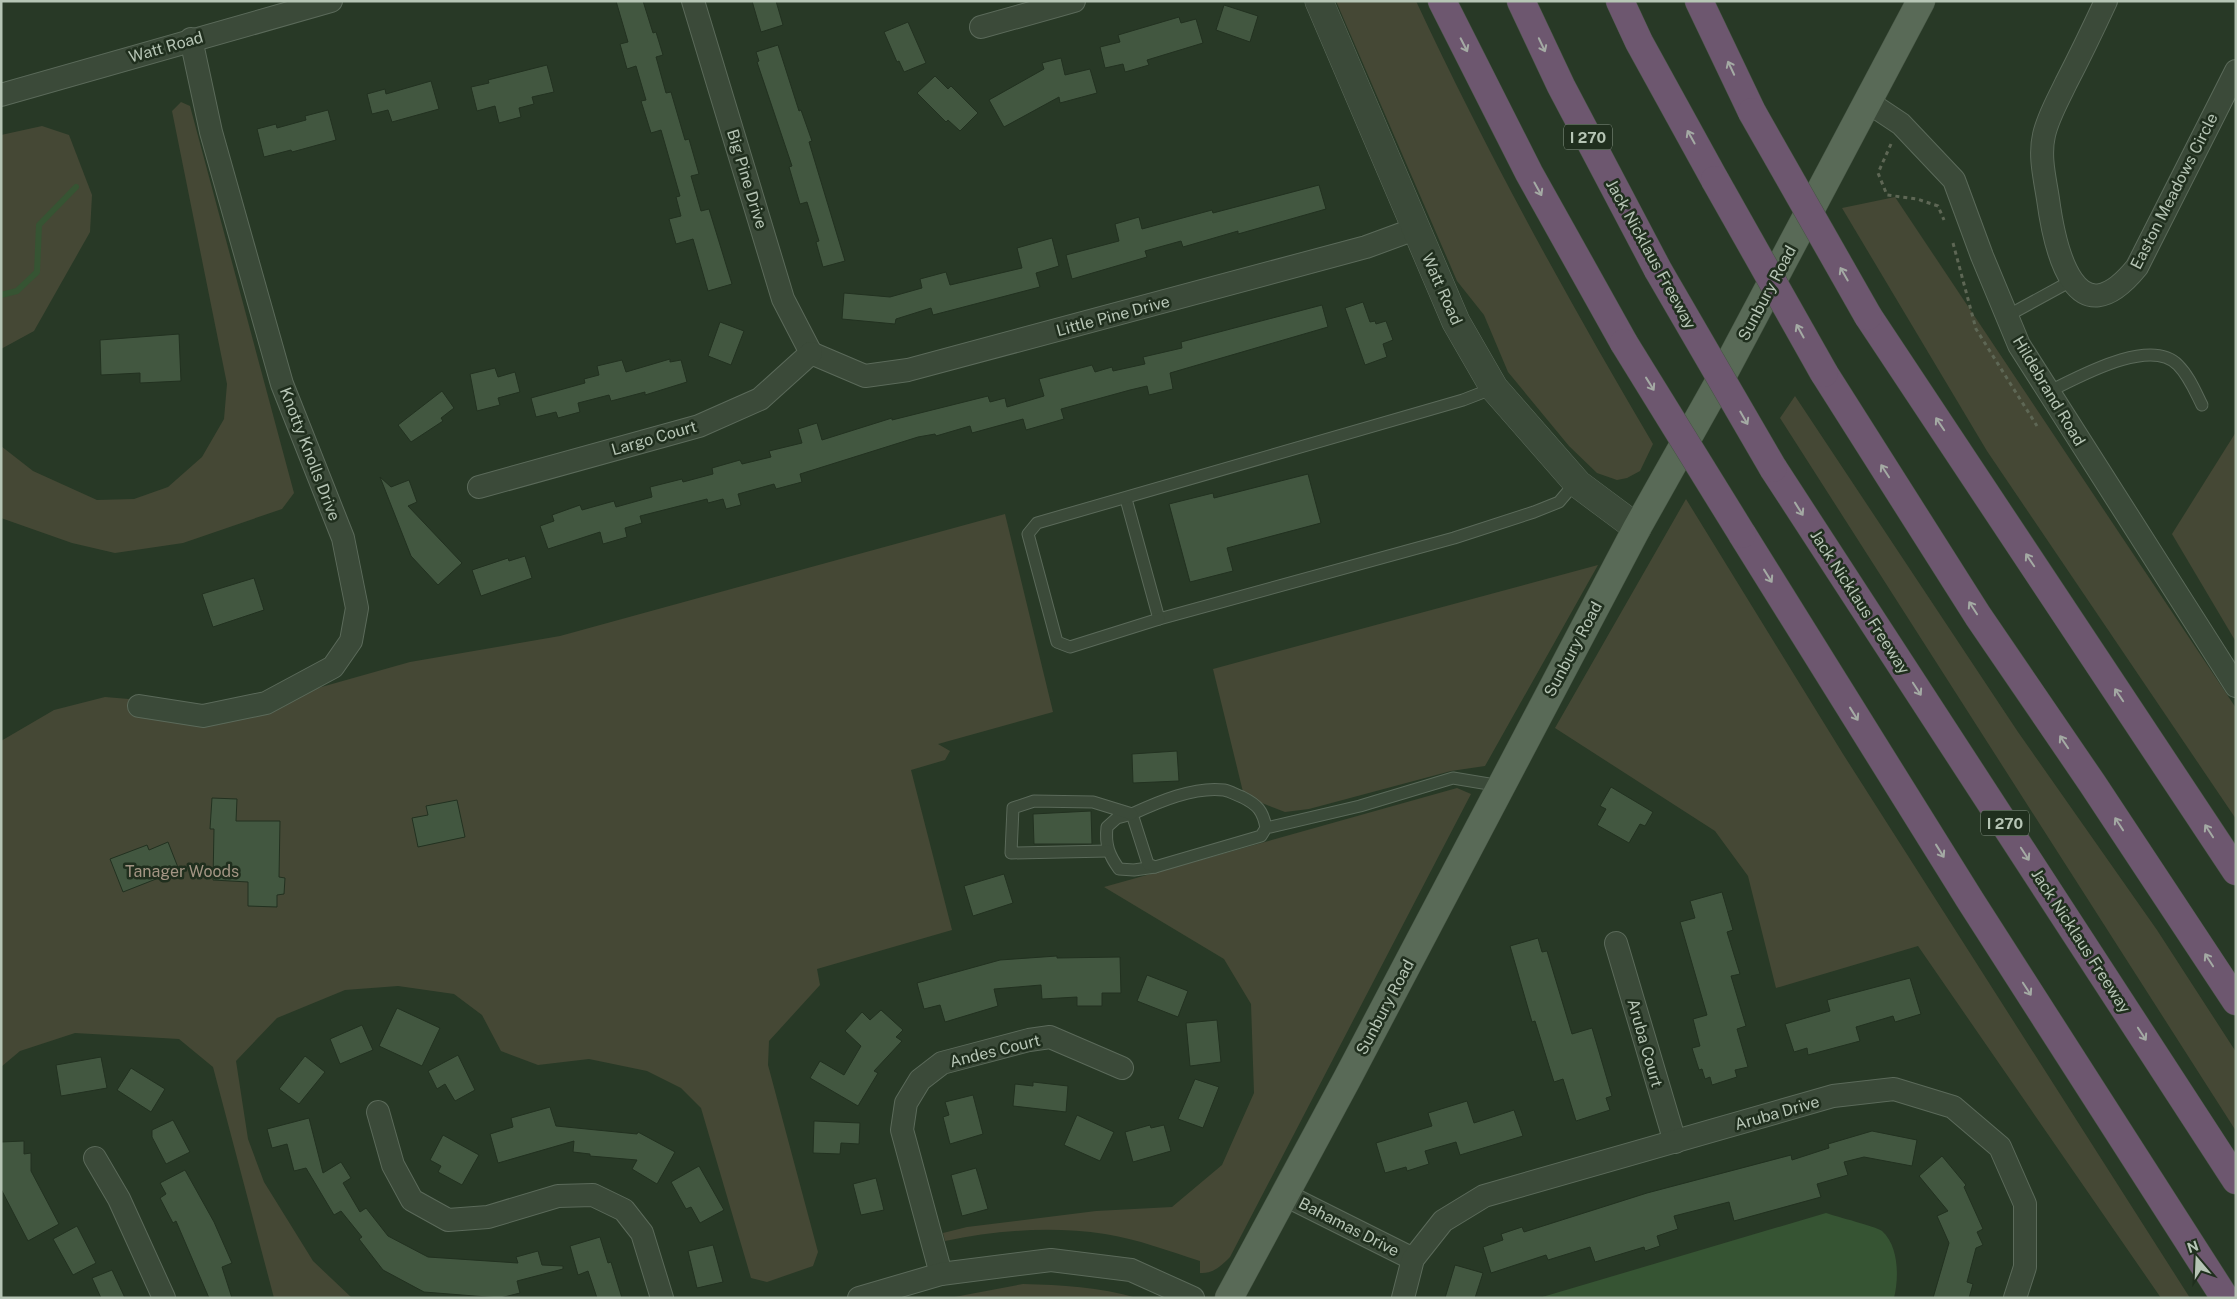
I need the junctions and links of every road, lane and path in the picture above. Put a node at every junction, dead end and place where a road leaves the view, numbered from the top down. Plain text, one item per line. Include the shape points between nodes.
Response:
1 (330, 1) edge
2 (693, 1) edge
3 (1074, 1) edge
4 (1319, 1) edge
5 (1442, 1) edge
6 (1521, 1) edge
7 (1620, 1) edge
8 (1699, 1) edge
9 (1921, 1) edge
10 (2106, 1) edge
11 (981, 27) dead end
12 (191, 40) junction
13 (2236, 71) edge
14 (1, 95) edge
15 (1868, 102) junction
16 (1894, 136) dead end
17 (1946, 224) dead end
18 (1415, 229) junction
19 (1952, 242) dead end
20 (2071, 281) junction
21 (2006, 316) junction
22 (811, 353) junction
23 (1494, 388) junction
24 (2048, 392) junction
25 (2202, 404) dead end
26 (2037, 426) dead end
27 (1576, 482) junction
28 (479, 487) dead end
29 (1126, 499) junction
30 (1637, 528) junction
31 (1160, 619) junction
32 (2236, 686) edge
33 (140, 706) dead end
34 (1501, 786) junction
35 (1132, 814) junction
36 (1266, 828) junction
37 (1108, 851) junction
38 (1155, 867) junction
39 (2236, 872) edge
40 (1616, 943) dead end
41 (2236, 1001) edge
42 (1122, 1068) dead end
43 (378, 1112) dead end
44 (1675, 1142) junction
45 (95, 1158) dead end
46 (2236, 1180) edge
47 (1284, 1195) junction
48 (1413, 1259) junction
49 (941, 1274) junction
50 (164, 1298) edge
51 (662, 1298) edge
52 (859, 1298) edge
53 (1193, 1298) edge
54 (1229, 1298) edge
55 (1404, 1298) edge
56 (2015, 1298) edge
57 (2226, 1298) edge

1 - 12 street, Watt Road
2 - 22 street, Big Pine Drive via 783,299
3 - 11 street
4 - 18 street, Watt Road
5 -> 57 highway, bridge via 1529,173 1624,343 1965,892
6 -> 46 highway, Jack Nicklaus Freeway / I 270, bridge via 1561,86 1658,270 1773,468
41 -> 7 highway, bridge via 1978,616 1824,374 1639,42
39 -> 8 highway, bridge via 1868,316 1752,112
9 - 15 main road, Sunbury Road
10 - 20 street via 2051,115 2042,150 2052,228 2060,258
12 - 14 street, Watt Road
12 - 33 street, Knotty Knolls Drive via 211,132 282,384 343,538 357,608 351,640 333,667 266,703 203,716
13 - 20 street, Easton Meadows Circle via 2137,267 2124,284 2106,294 2092,295
15 - 21 street, Hildebrand Road via 1901,124 1954,180
15 - 30 main road, Sunbury Road
16 - 17 path via 1878,173 1887,195 1938,206
18 - 22 street, Little Pine Drive via 1366,247 908,370 865,376
18 - 23 street, Watt Road via 1456,322
19 - 26 path via 1976,329
20 - 21 lane
21 - 24 street, Hildebrand Road via 2019,345
22 - 28 street, Largo Court via 760,399 698,426
23 - 27 street, Watt Road
23 - 29 lane via 1463,400
24 - 25 lane via 2126,359 2158,354 2177,363
24 - 32 street, Hildebrand Road
27 - 30 street, Watt Road
27 - 31 lane via 1559,502 1454,538
29 - 31 lane
29 - 31 lane via 1037,523 1028,534 1057,642 1070,647
30 - 34 main road, Sunbury Road
34 - 36 lane via 1454,778 1360,806
34 - 47 main road, Sunbury Road
35 - 36 lane via 1161,800 1210,789 1226,791 1253,802 1263,814
35 - 37 lane via 1116,818 1107,827
35 - 37 lane via 1093,802 1034,801 1013,808 1011,853
35 - 38 lane via 1148,864
36 - 38 lane via 1261,836
37 - 38 lane via 1119,869
40 - 44 street, Aruba Court
42 - 49 street, Andes Court via 1050,1037 942,1064 920,1080 906,1103 902,1130
43 - 51 street via 393,1165 412,1200 448,1220 488,1217 558,1196 593,1195 624,1210 642,1233
44 - 48 street, Aruba Drive via 1484,1196 1443,1221
44 - 56 street, Aruba Drive via 1833,1096 1894,1089 1953,1107 2000,1147 2025,1204 2025,1267
45 - 50 street via 119,1199
47 - 48 street, Bahamas Drive
47 - 54 main road, Sunbury Road
48 - 55 street
49 - 52 street
49 - 53 street via 1052,1260 1131,1270

